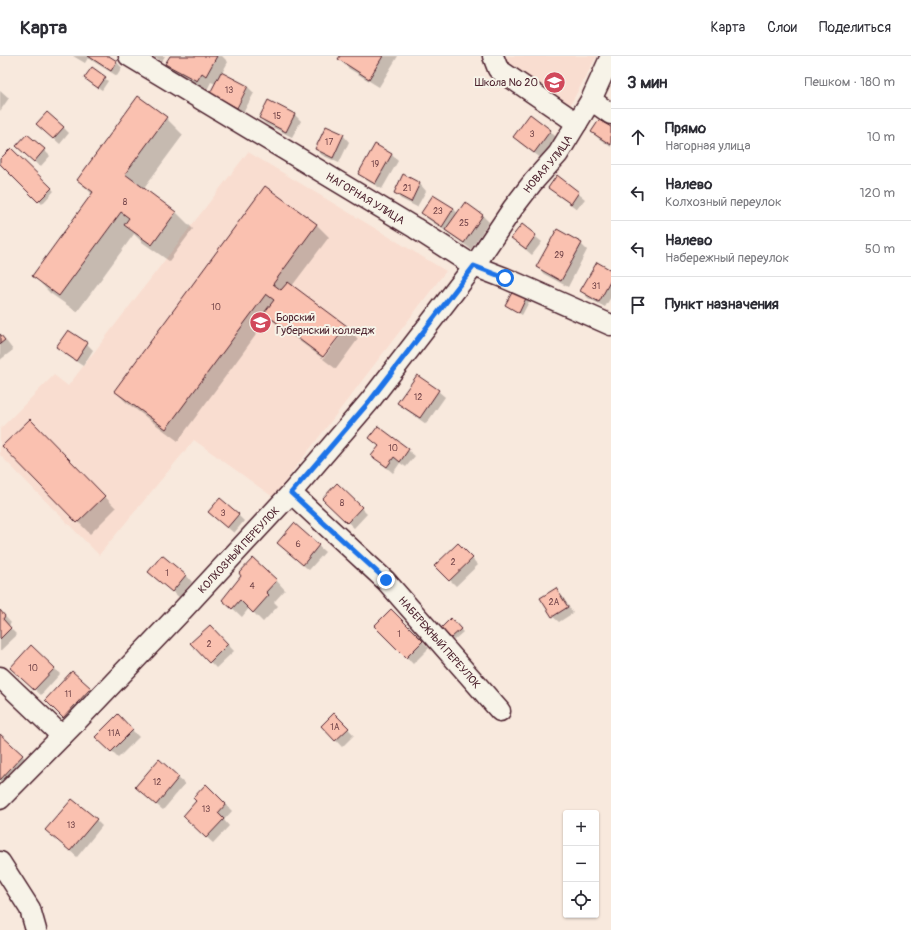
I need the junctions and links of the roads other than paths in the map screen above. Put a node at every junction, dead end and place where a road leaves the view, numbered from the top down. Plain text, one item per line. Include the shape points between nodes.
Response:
1 (128, 56) edge
2 (493, 56) edge
3 (611, 56) edge
4 (590, 100) junction
5 (611, 114) edge
6 (577, 123) junction
7 (474, 266) junction
8 (611, 325) edge
9 (291, 493) junction
10 (0, 677) edge
11 (500, 711) dead end
12 (62, 736) junction
13 (0, 799) edge
14 (0, 862) edge
15 (36, 930) edge

1 - 7 street, НАГОРНАЯ УЛИЦА
2 - 6 street via 498,69
3 - 4 street, НОВАЯ УЛИЦА
4 - 5 street
4 - 6 street, НОВАЯ УЛИЦА
6 - 7 street, НОВАЯ УЛИЦА via 558,154 513,208
7 - 8 street, НАГОРНАЯ УЛИЦА
7 - 9 street, КОЛХОЗНЫЙ ПЕРЕУЛОК via 369,402
9 - 11 street, НАБЕРЕЖНЫЙ ПЕРЕУЛОК via 386,580
9 - 12 street, КОЛХОЗНЫЙ ПЕРЕУЛОК
10 - 12 street
12 - 13 street, КОЛХОЗНЫЙ ПЕРЕУЛОК
14 - 15 street via 30,909

